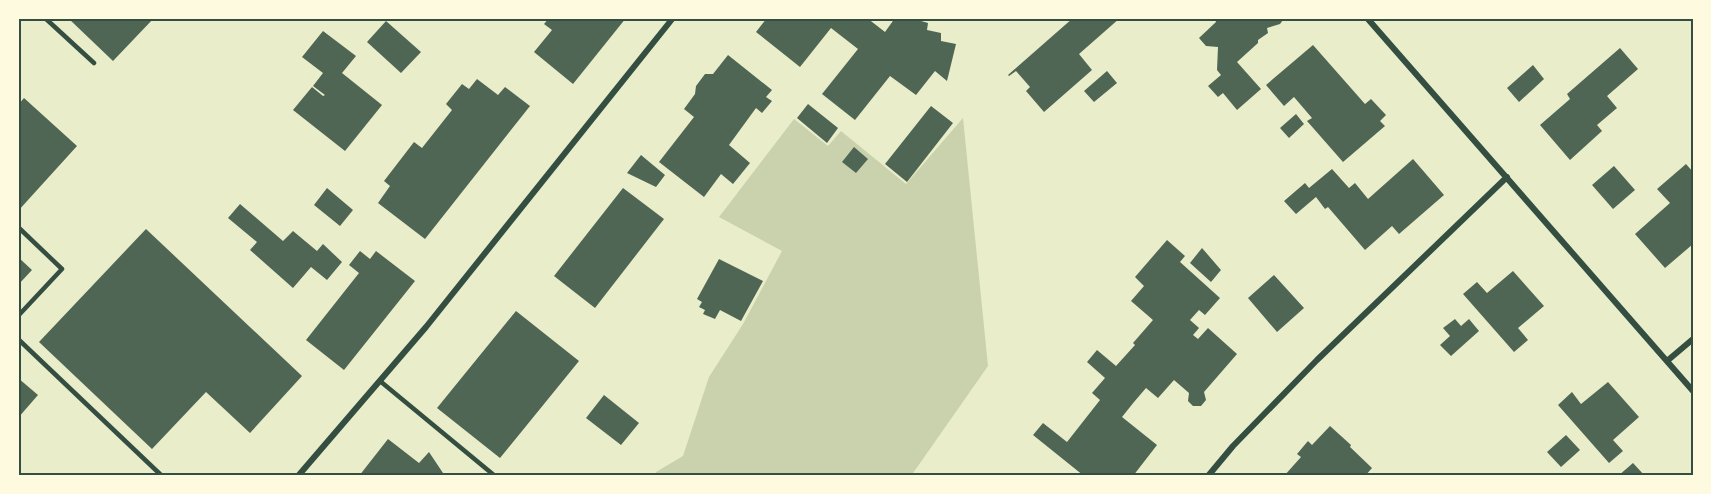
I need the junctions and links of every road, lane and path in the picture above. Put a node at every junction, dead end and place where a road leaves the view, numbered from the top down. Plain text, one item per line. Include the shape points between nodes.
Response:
1 (45, 18) edge
2 (673, 18) edge
3 (1367, 18) edge
4 (94, 63) dead end
5 (1507, 177) junction
6 (18, 227) edge
7 (18, 316) edge
8 (18, 339) edge
9 (1693, 339) edge
10 (1667, 362) junction
11 (380, 381) junction
12 (1693, 391) edge
13 (162, 476) edge
14 (298, 476) edge
15 (495, 476) edge
16 (1208, 476) edge

1 - 4 lane
2 - 11 street
3 - 5 street
5 - 10 street
5 - 16 street via 1317,360
6 - 7 lane via 62,269
8 - 13 lane
9 - 10 street
10 - 12 street
11 - 14 street
11 - 15 lane

